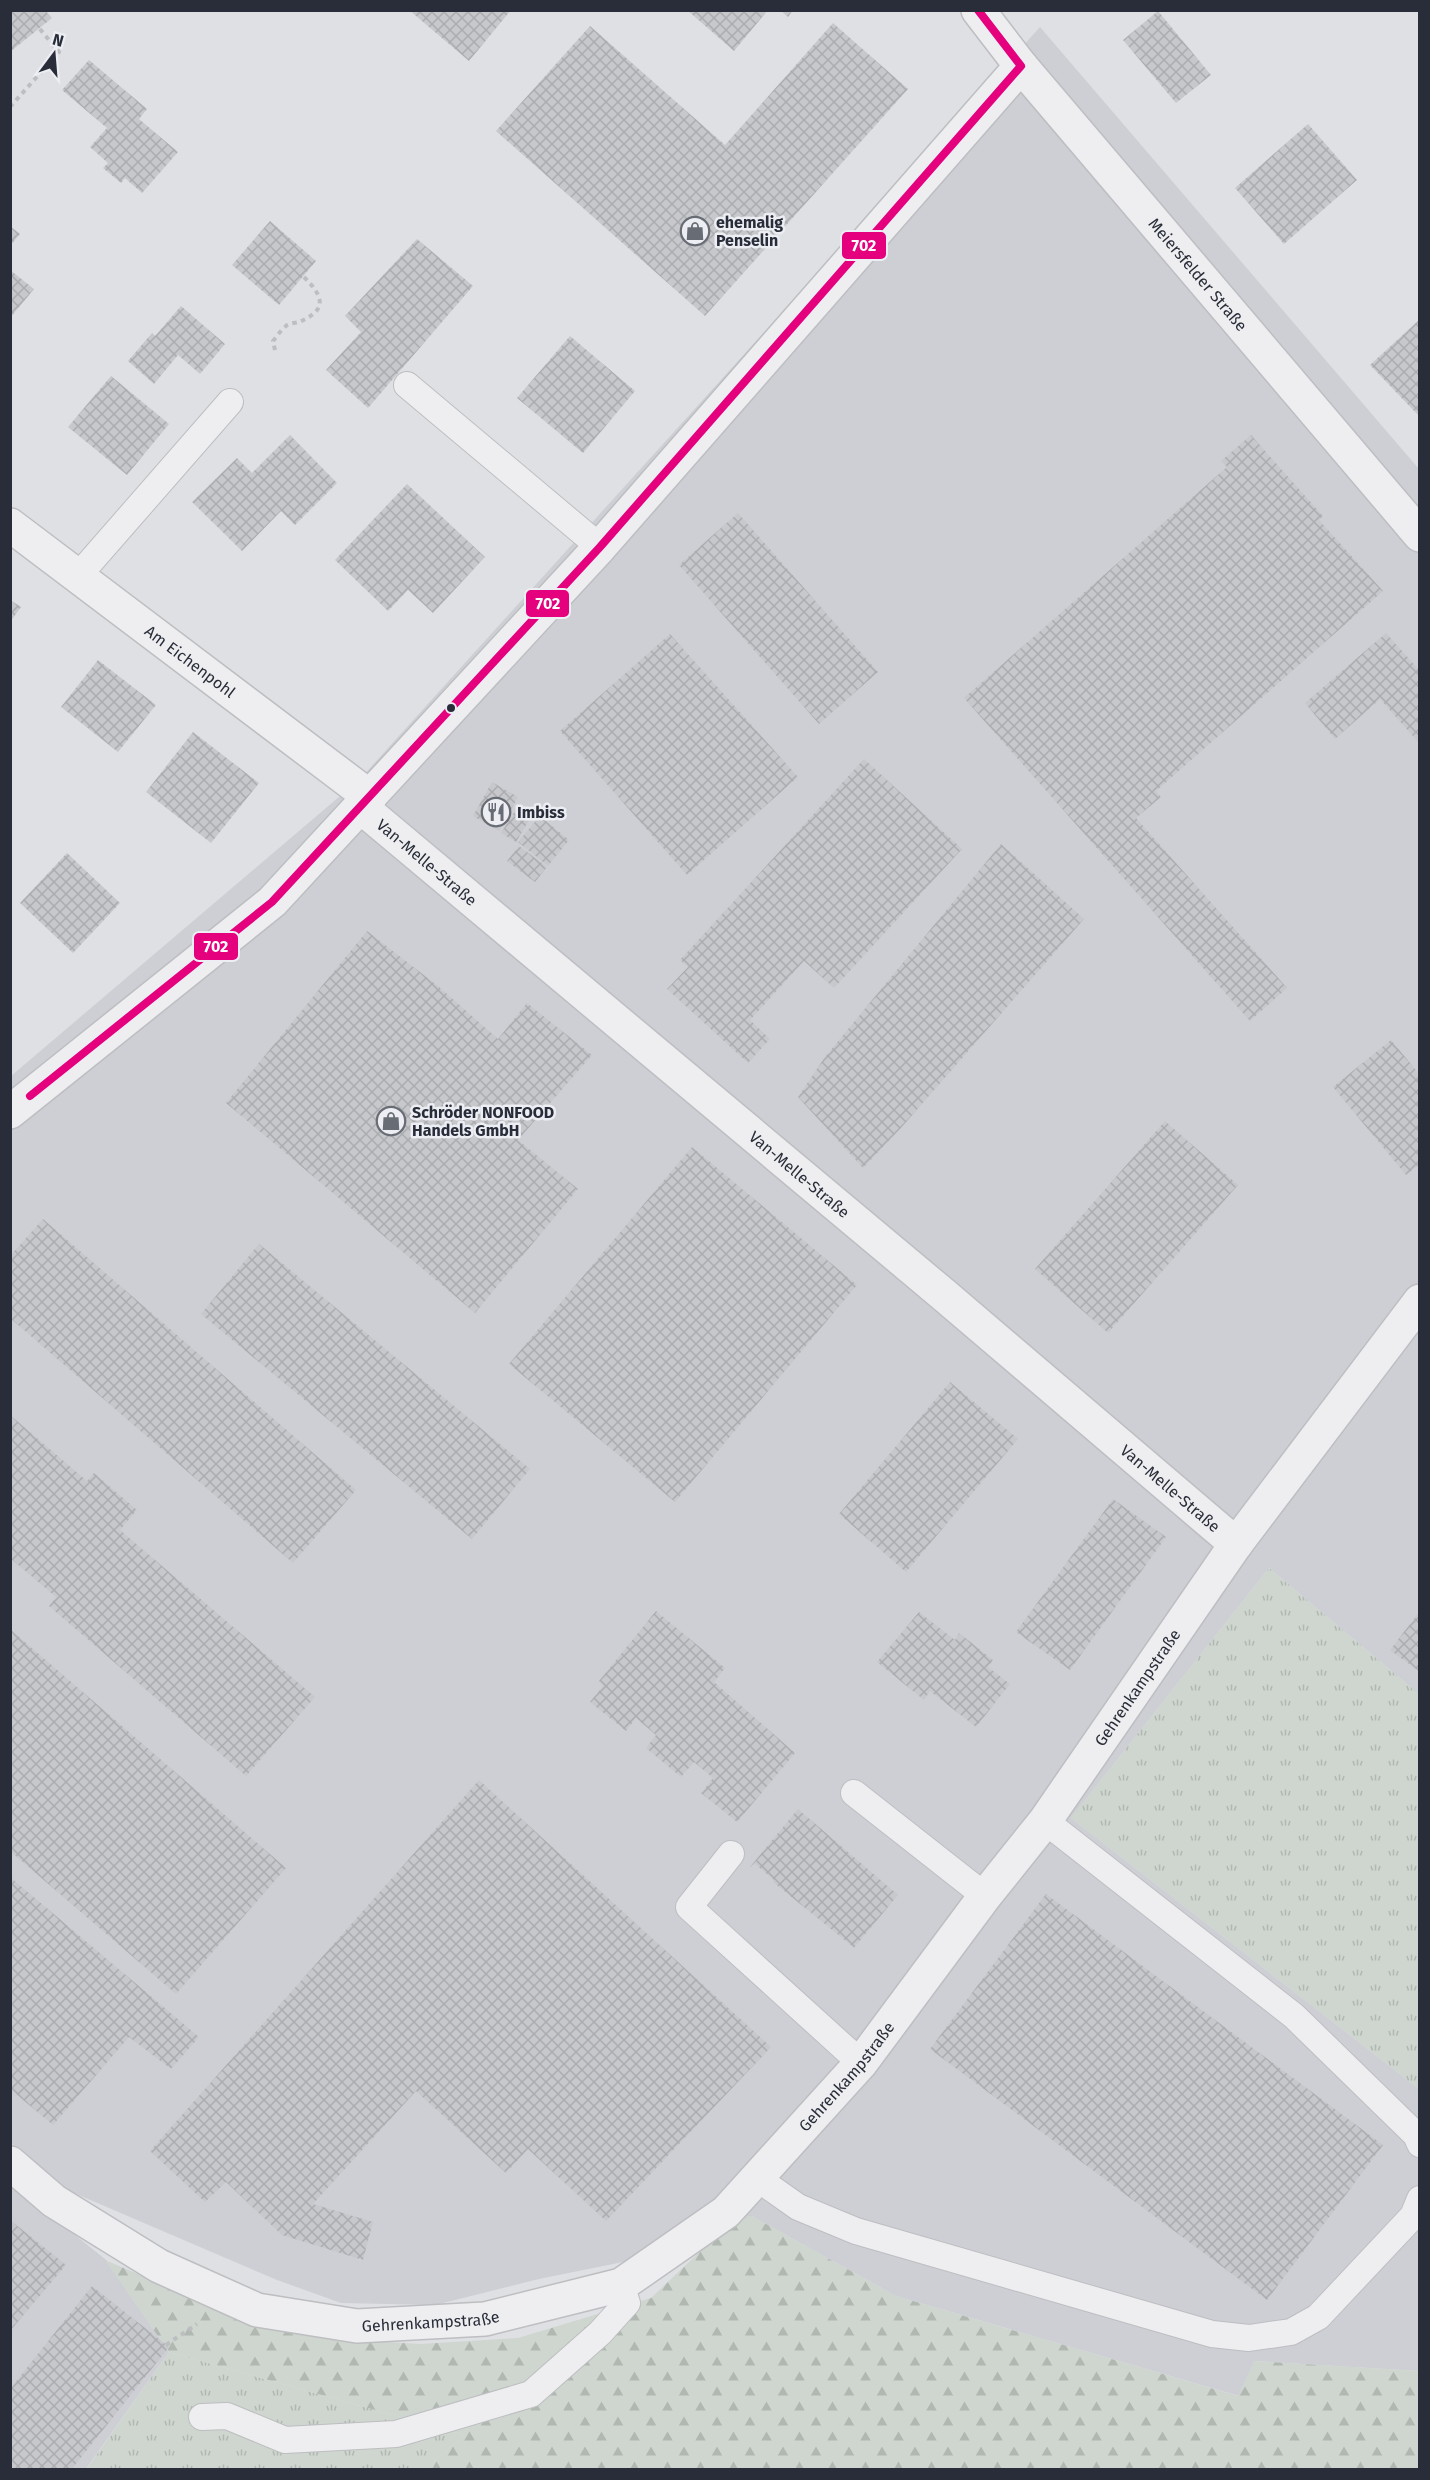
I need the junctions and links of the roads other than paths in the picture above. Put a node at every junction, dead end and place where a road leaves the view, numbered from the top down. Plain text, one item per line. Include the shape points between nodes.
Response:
1 (978, 10) edge
2 (1021, 66) junction
3 (407, 386) dead end
4 (230, 402) dead end
5 (10, 525) edge
6 (1419, 535) edge
7 (600, 547) junction
8 (78, 576) junction
9 (365, 802) junction
10 (17, 1096) edge
11 (1419, 1300) edge
12 (1236, 1544) junction
13 (854, 1794) dead end
14 (1045, 1821) junction
15 (731, 1854) dead end
16 (985, 1896) junction
17 (861, 2063) junction
18 (1419, 2144) edge
19 (10, 2163) edge
20 (757, 2178) junction
21 (1419, 2199) edge
22 (621, 2284) junction
23 (202, 2417) dead end

1 - 2 street, Meiersfelder Straße
2 - 6 street, Meiersfelder Straße
2 - 7 street
3 - 7 lane
4 - 8 lane
5 - 8 street, Am Eichenpohl
7 - 9 street
8 - 9 street, Am Eichenpohl
9 - 10 street via 272,902
9 - 12 street, Van-Melle-Straße
11 - 12 street, Gehrenkampstraße
12 - 14 street, Gehrenkampstraße
13 - 16 lane
14 - 16 street, Gehrenkampstraße
14 - 18 lane via 1294,2016 1416,2135
15 - 17 lane via 689,1907
16 - 17 street, Gehrenkampstraße
17 - 20 street, Gehrenkampstraße
19 - 22 street, Gehrenkampstraße via 54,2201 159,2266 257,2310 357,2326 485,2319
20 - 21 lane via 798,2207 856,2231 1212,2334 1250,2338 1291,2332 1318,2317 1413,2216
20 - 22 street, Gehrenkampstraße via 726,2212
22 - 23 lane via 627,2303 600,2333 531,2394 396,2434 285,2440 227,2416

